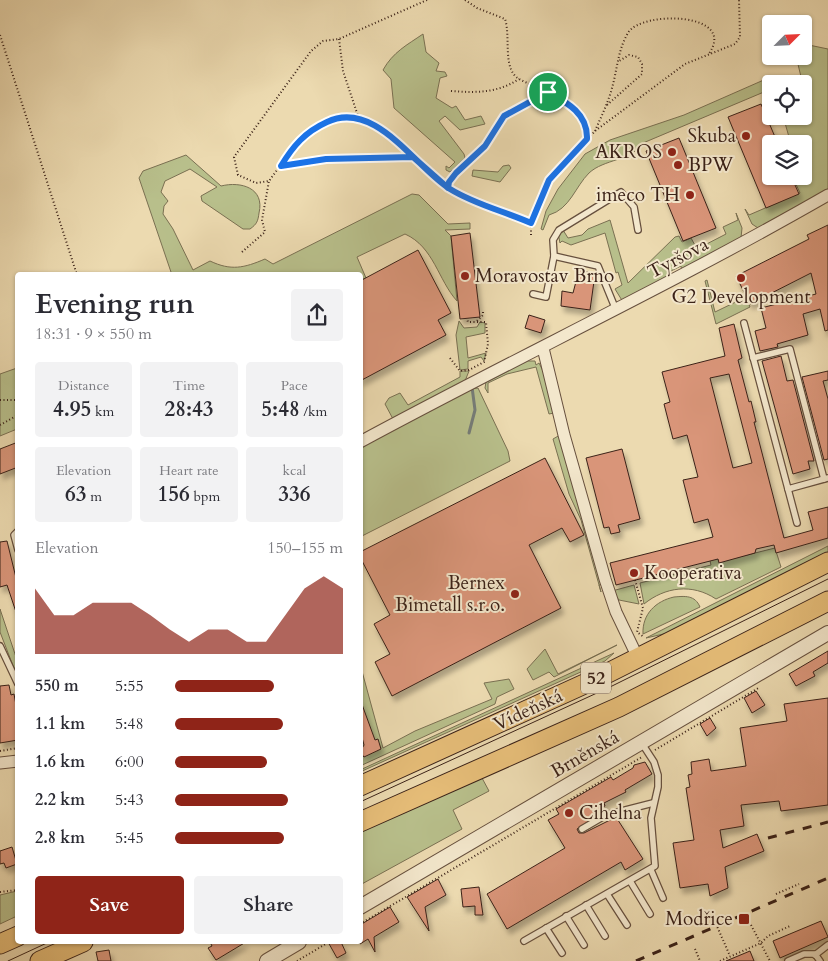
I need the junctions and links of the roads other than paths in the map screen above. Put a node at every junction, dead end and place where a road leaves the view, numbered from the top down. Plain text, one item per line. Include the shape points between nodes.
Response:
1 (828, 195) edge
2 (638, 230) dead end
3 (554, 256) junction
4 (533, 294) dead end
5 (616, 310) junction
6 (744, 324) dead end
7 (543, 348) junction
8 (753, 358) junction
9 (363, 440) edge
10 (826, 478) edge
11 (788, 489) junction
12 (797, 523) dead end
13 (828, 562) edge
14 (828, 601) edge
15 (828, 632) edge
16 (0, 646) edge
17 (638, 658) junction
18 (15, 678) edge
19 (645, 748) junction
20 (15, 761) edge
21 (0, 763) edge
22 (396, 771) junction
23 (363, 777) edge
24 (363, 785) edge
25 (653, 803) junction
26 (363, 821) edge
27 (582, 829) dead end
28 (651, 870) junction
29 (630, 882) junction
30 (607, 894) junction
31 (663, 898) dead end
32 (363, 905) edge
33 (586, 905) junction
34 (650, 914) dead end
35 (566, 916) junction
36 (627, 925) dead end
37 (546, 928) junction
38 (605, 936) dead end
39 (524, 941) dead end
40 (78, 944) edge
41 (296, 944) edge
42 (584, 945) dead end
43 (828, 945) edge
44 (562, 954) dead end
45 (815, 955) junction
46 (40, 961) edge
47 (267, 961) edge
48 (788, 961) edge
49 (820, 961) edge

1 - 5 street, Tyršova
2 - 3 lane via 634,207 622,192 559,230 553,240
3 - 4 lane via 546,297
3 - 5 lane via 598,266
5 - 7 street, Tyršova
6 - 8 lane
7 - 9 street, Tyršova via 477,379
7 - 17 street via 605,579 616,612
8 - 10 lane via 790,348
8 - 11 lane
10 - 11 lane
11 - 12 lane
13 - 17 highway, Vídeňská / 52
14 - 26 highway, Vídeňská / 52 via 619,706
15 - 19 street, Brněnská
16 - 18 lane
17 - 22 highway, Vídeňská / 52
19 - 25 lane via 658,775
19 - 32 street, Brněnská
20 - 21 street
22 - 23 lane via 374,772
22 - 24 highway, Vídeňská / 52
25 - 27 lane via 606,815
25 - 28 lane via 650,818 655,866
28 - 29 lane
28 - 31 lane
29 - 30 lane
29 - 34 lane
30 - 33 lane
30 - 36 lane
33 - 35 lane
33 - 38 lane
35 - 37 lane
35 - 42 lane
37 - 39 lane
37 - 44 lane
40 - 46 highway
41 - 47 street
43 - 45 lane
45 - 48 lane via 804,954
45 - 49 lane

